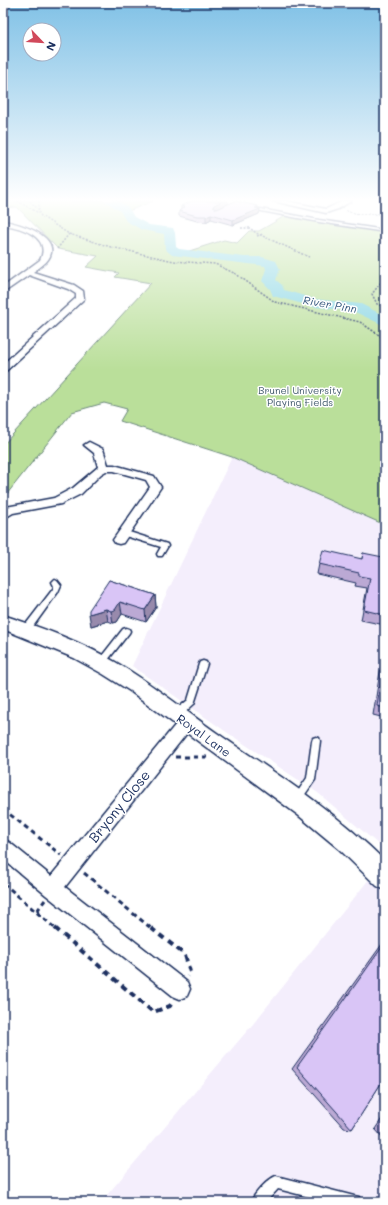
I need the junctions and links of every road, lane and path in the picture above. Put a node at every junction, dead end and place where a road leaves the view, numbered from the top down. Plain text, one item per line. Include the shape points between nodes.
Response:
1 (46, 257) edge
2 (157, 257) edge
3 (29, 273) junction
4 (385, 277) edge
5 (3, 291) edge
6 (385, 307) edge
7 (385, 339) edge
8 (3, 369) edge
9 (89, 445) dead end
10 (104, 468) junction
11 (3, 515) edge
12 (122, 536) joint
13 (160, 554) dead end
14 (54, 582) dead end
15 (3, 622) edge
16 (26, 630) junction
17 (126, 631) dead end
18 (100, 664) junction
19 (203, 664) dead end
20 (181, 719) junction
21 (316, 741) dead end
22 (212, 756) dead end
23 (158, 758) junction
24 (295, 801) junction
25 (3, 848) edge
26 (385, 878) edge
27 (52, 889) junction
28 (180, 989) dead end
29 (257, 1202) edge
30 (354, 1202) edge

1 - 3 street
2 - 7 path via 215,264 236,274 275,302 360,322
3 - 5 street
3 - 8 street via 71,287 80,293 80,299
4 - 6 path via 372,294 377,304
9 - 10 street via 99,451
10 - 11 street via 77,491 57,501 10,510
10 - 12 street via 114,468 150,478 156,487
12 - 13 lane via 165,546
14 - 16 lane via 58,585 56,590
15 - 16 street, Royal Lane
16 - 18 street, Royal Lane via 57,642
17 - 18 lane
18 - 20 street, Royal Lane via 124,677
19 - 20 lane via 191,702
20 - 23 street, Bryony Close
20 - 24 street, Royal Lane
21 - 24 lane via 311,780
22 - 23 path
23 - 27 street, Bryony Close
24 - 26 street, Royal Lane via 338,835
25 - 27 street
27 - 28 street
29 - 30 lane via 276,1182

